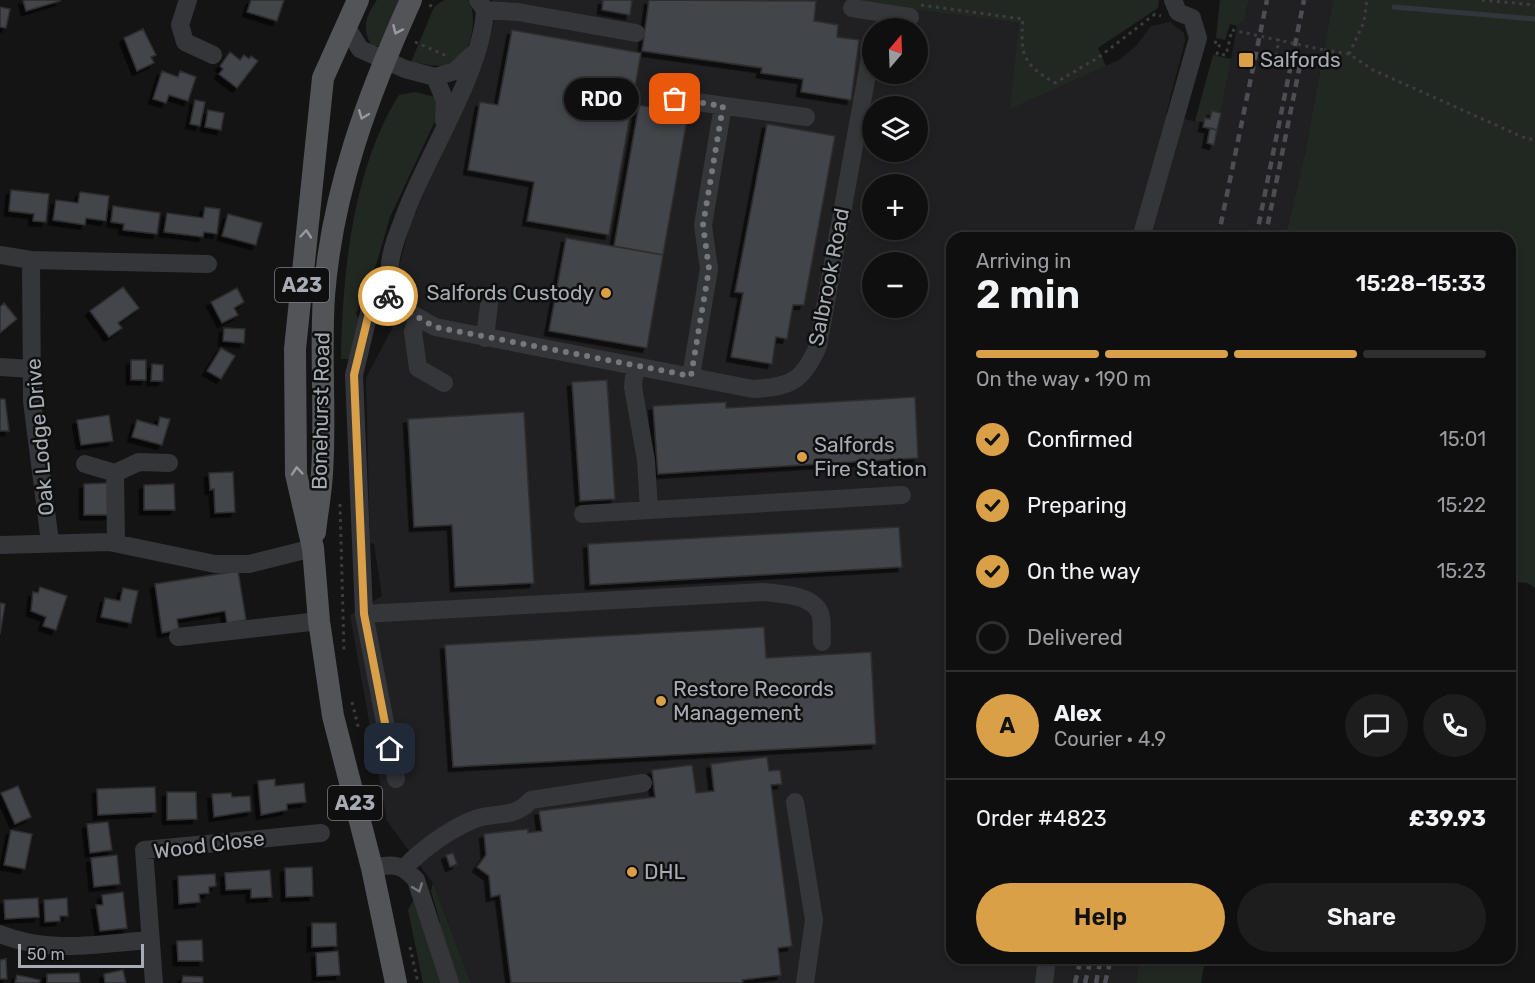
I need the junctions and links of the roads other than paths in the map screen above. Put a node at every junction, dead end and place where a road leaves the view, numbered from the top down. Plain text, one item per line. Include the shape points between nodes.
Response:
1 (188, 0) edge
2 (411, 0) edge
3 (482, 5) edge
4 (852, 8) dead end
5 (352, 10) edge
6 (911, 10) road end
7 (1172, 10) edge
8 (873, 18) edge
9 (884, 18) edge
10 (636, 33) dead end
11 (480, 44) junction
12 (213, 55) dead end
13 (383, 61) junction
14 (435, 76) junction
15 (865, 84) edge
16 (675, 99) dead end
17 (723, 106) junction
18 (806, 117) dead end
19 (444, 128) junction
20 (1143, 232) edge
21 (0, 255) edge
22 (31, 260) junction
23 (208, 264) dead end
24 (394, 293) junction
25 (489, 305) dead end
26 (417, 319) junction
27 (485, 338) junction
28 (634, 366) junction
29 (0, 367) edge
30 (32, 369) junction
31 (691, 376) junction
32 (444, 383) dead end
33 (169, 463) dead end
34 (86, 464) dead end
35 (115, 473) junction
36 (902, 495) dead end
37 (649, 510) junction
38 (583, 514) dead end
39 (50, 542) junction
40 (116, 543) junction
41 (0, 545) edge
42 (313, 548) junction
43 (364, 614) junction
44 (319, 621) junction
45 (178, 637) dead end
46 (822, 642) dead end
47 (396, 779) dead end
48 (644, 783) dead end
49 (795, 802) dead end
50 (321, 833) dead end
51 (405, 867) junction
52 (372, 868) junction
53 (0, 934) edge
54 (150, 940) junction
55 (1046, 964) edge
56 (154, 983) edge
57 (396, 983) edge
58 (450, 983) edge
59 (805, 983) edge
60 (1044, 983) edge

1 - 12 street via 180,25 185,42
2 -> 13 main road, Bonehurst Road / A23
3 - 10 street
3 - 11 street
4 - 8 street
5 - 13 street via 360,49
42 -> 5 main road, Bonehurst Road / A23 via 296,474 295,349 323,78
6 - 9 street
7 - 20 street via 1192,18 1198,38
11 - 14 street via 464,65
11 - 19 street
13 - 14 street
13 -> 42 main road, Bonehurst Road / A23 via 354,139 336,209 324,294 322,473
14 - 19 street via 445,101
15 - 31 street, Salbrook Road via 818,346 810,365 796,380 775,388 753,389
16 - 17 street
17 - 18 street
17 - 31 street via 703,225 709,269
19 - 24 street via 399,230 390,265
21 - 22 street
22 - 23 street
22 - 30 street, Oak Lodge Drive
24 - 26 street, Salbrook Road
24 - 43 street via 369,313 354,375
25 - 27 street
26 - 27 street, Salbrook Road
26 - 32 street via 413,332 418,368
27 - 28 street, Salbrook Road
28 - 31 street, Salbrook Road
28 - 37 street via 633,387 646,460
29 - 30 street
30 - 39 street, Oak Lodge Drive via 32,401
33 - 35 street via 139,462
34 - 35 street
35 - 40 street
36 - 37 street
37 - 38 street
39 - 40 street
39 - 41 street
40 - 42 street via 215,564 249,564
42 - 44 main road, Bonehurst Road / A23
43 - 46 street via 763,592 794,596 811,603 820,613
43 - 47 street
44 - 45 street
44 - 52 main road, Bonehurst Road / A23 via 333,716
48 - 51 street via 531,800 521,811 471,820 423,849
49 - 59 street via 814,920
50 - 54 street, Wood Close via 144,850
51 - 52 street via 391,864
51 -> 58 street via 416,880
52 - 57 main road, Bonehurst Road / A23
53 - 54 street via 58,948
54 - 56 street
55 - 60 street

